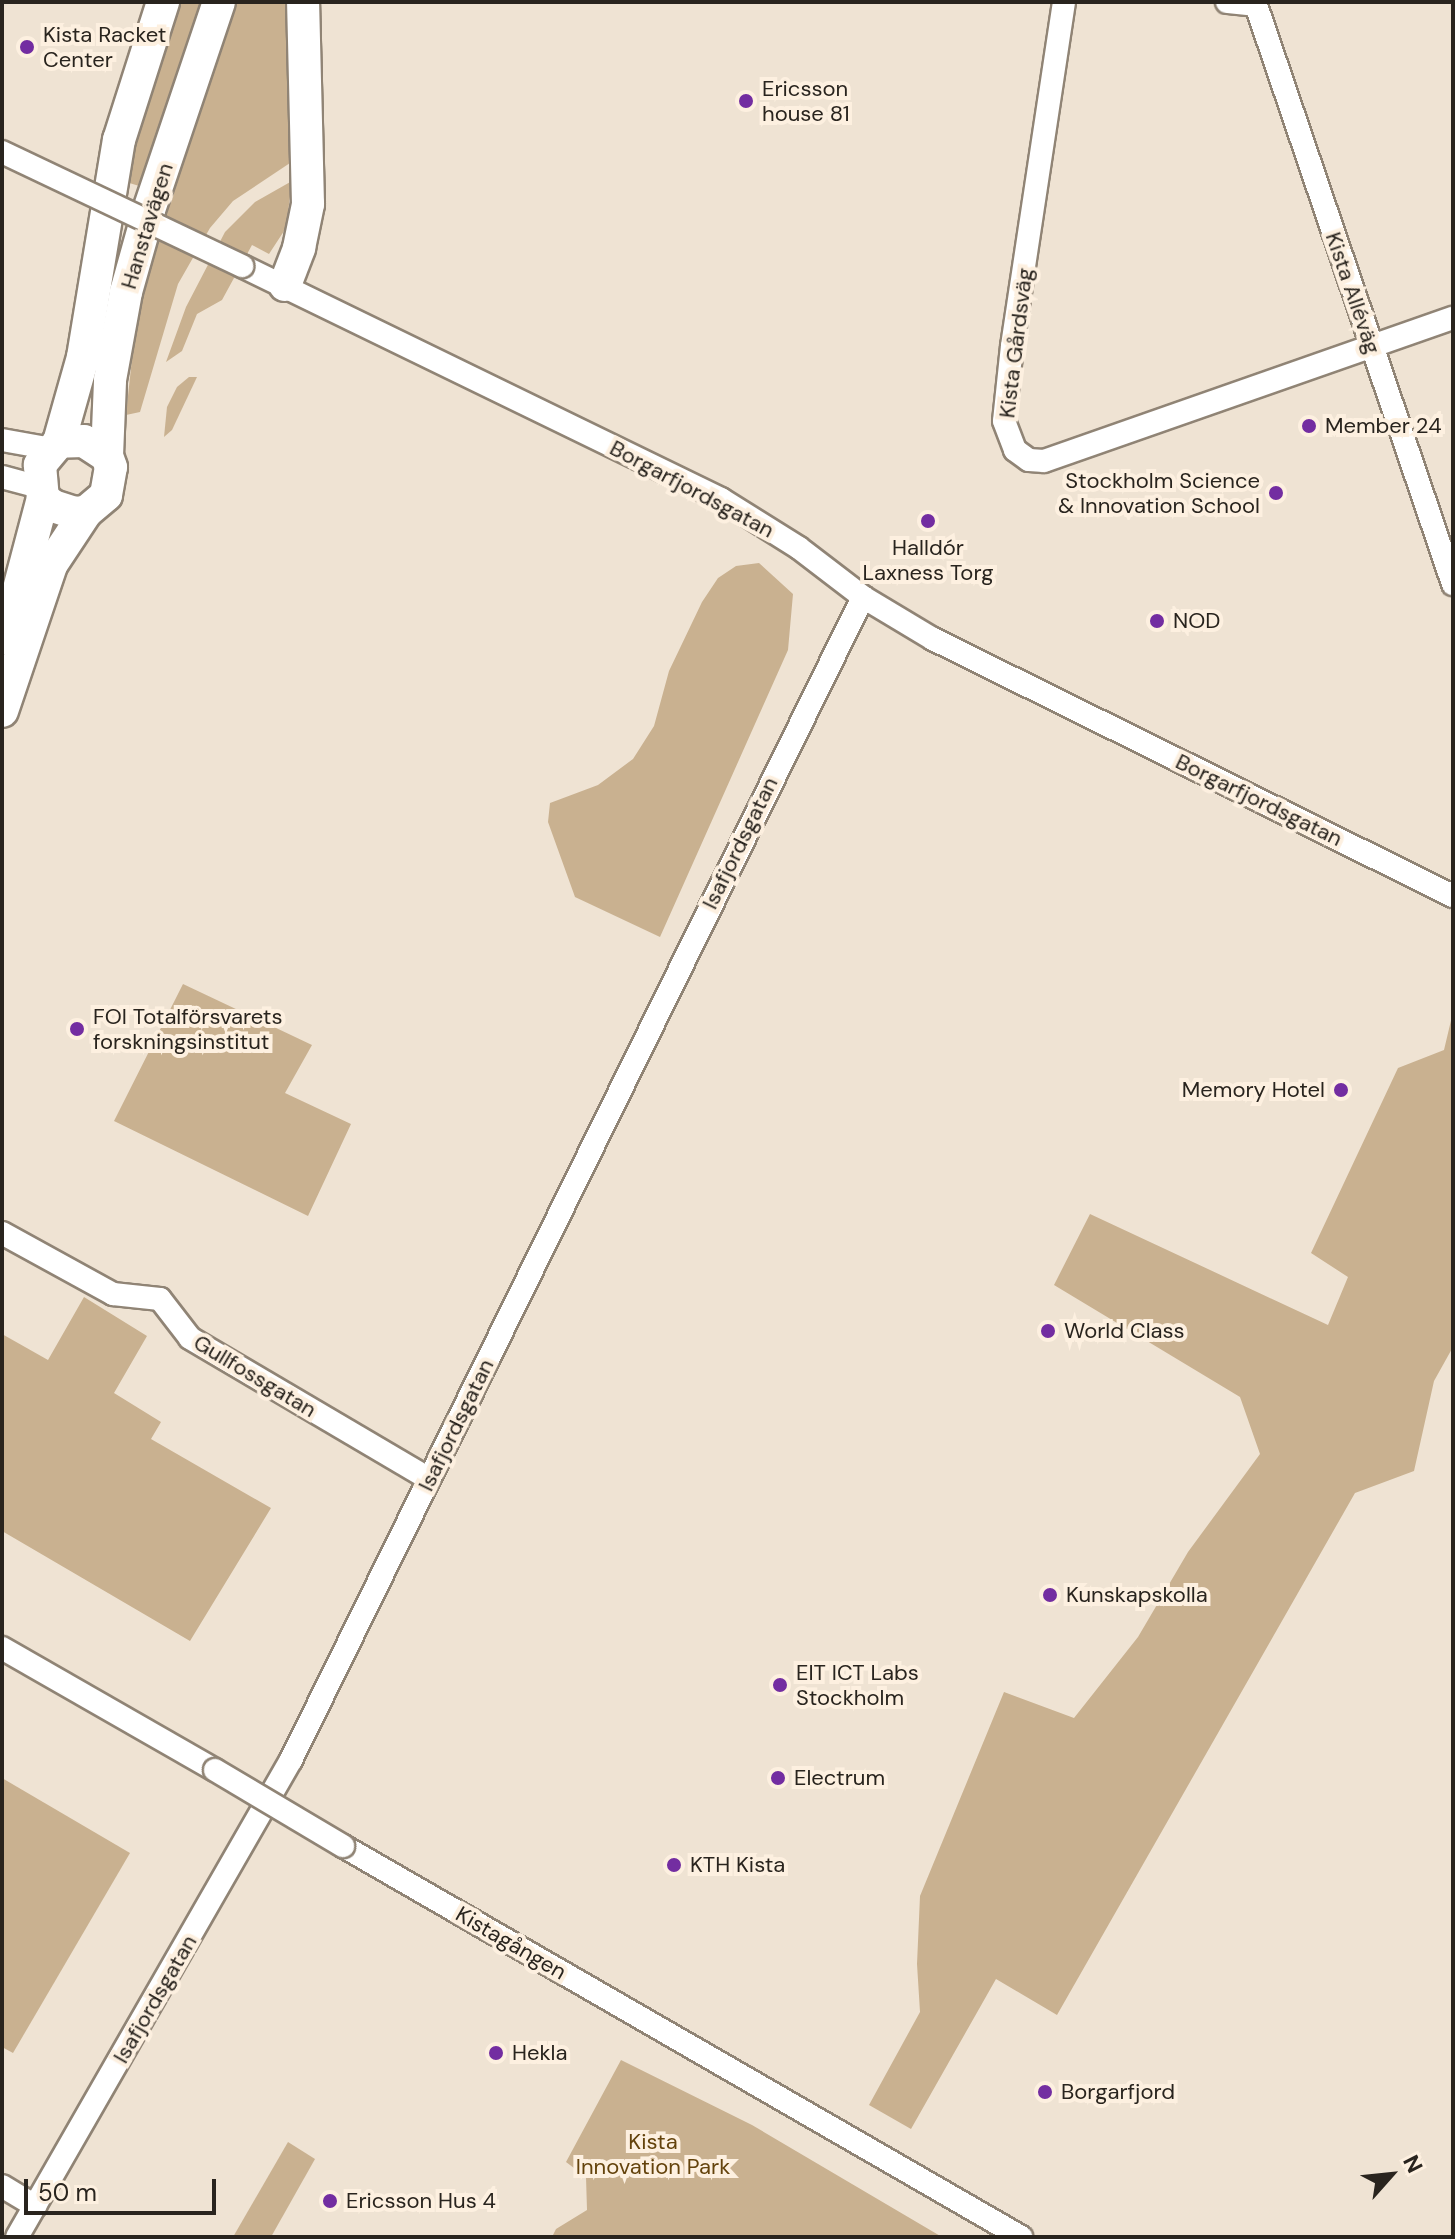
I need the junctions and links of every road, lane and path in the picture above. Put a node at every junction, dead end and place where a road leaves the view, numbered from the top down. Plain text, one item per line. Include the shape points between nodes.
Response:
1 (163, 2) edge
2 (219, 2) edge
3 (303, 2) edge
4 (1064, 2) edge
5 (1227, 2) edge
6 (1255, 3) edge
7 (2, 152) edge
8 (285, 285) junction
9 (1453, 318) edge
10 (1371, 345) junction
11 (2, 440) edge
12 (56, 446) junction
13 (107, 456) junction
14 (2, 477) edge
15 (42, 493) junction
16 (86, 512) junction
17 (1453, 584) edge
18 (863, 597) junction
19 (2, 652) edge
20 (2, 711) edge
21 (1453, 896) edge
22 (2, 1233) edge
23 (429, 1479) junction
24 (2, 1648) edge
25 (2, 2186) edge
26 (35, 2206) junction
27 (995, 2230) edge
28 (17, 2237) edge
29 (1021, 2237) edge

1 - 12 main road, Hanstavägen via 119,140 83,357
2 - 13 main road, Hanstavägen via 126,292 110,380
3 - 8 main road via 308,204
4 - 10 street, Kista Gårdsväg via 1012,346 1004,421 1015,450 1029,460 1044,461
5 - 6 street
6 - 10 street, Kista Alléväg
7 - 8 street, Borgarfjordsgatan, bridge
8 - 18 street, Borgarfjordsgatan via 721,499
9 - 10 street, Kista Gårdsväg
10 - 17 street, Kista Alléväg
11 - 12 street
12 - 13 main road via 84,441
12 - 15 main road, Hanstavägen via 40,465
13 - 16 main road, Hanstavägen via 111,467 106,495
14 - 15 street
15 - 16 main road via 63,510
15 - 19 main road, Hanstavägen
16 - 20 main road, Hanstavägen via 51,565
18 - 21 street, Borgarfjordsgatan via 933,639
18 - 23 street, Isafjordsgatan
22 - 23 street, Gullfossgatan via 113,1294 160,1299 190,1338
23 - 26 street, Isafjordsgatan via 291,1760
24 - 27 street, Kistagången, bridge
25 - 26 street
26 - 28 street, Isafjordsgatan
27 - 29 street, Kistagången

